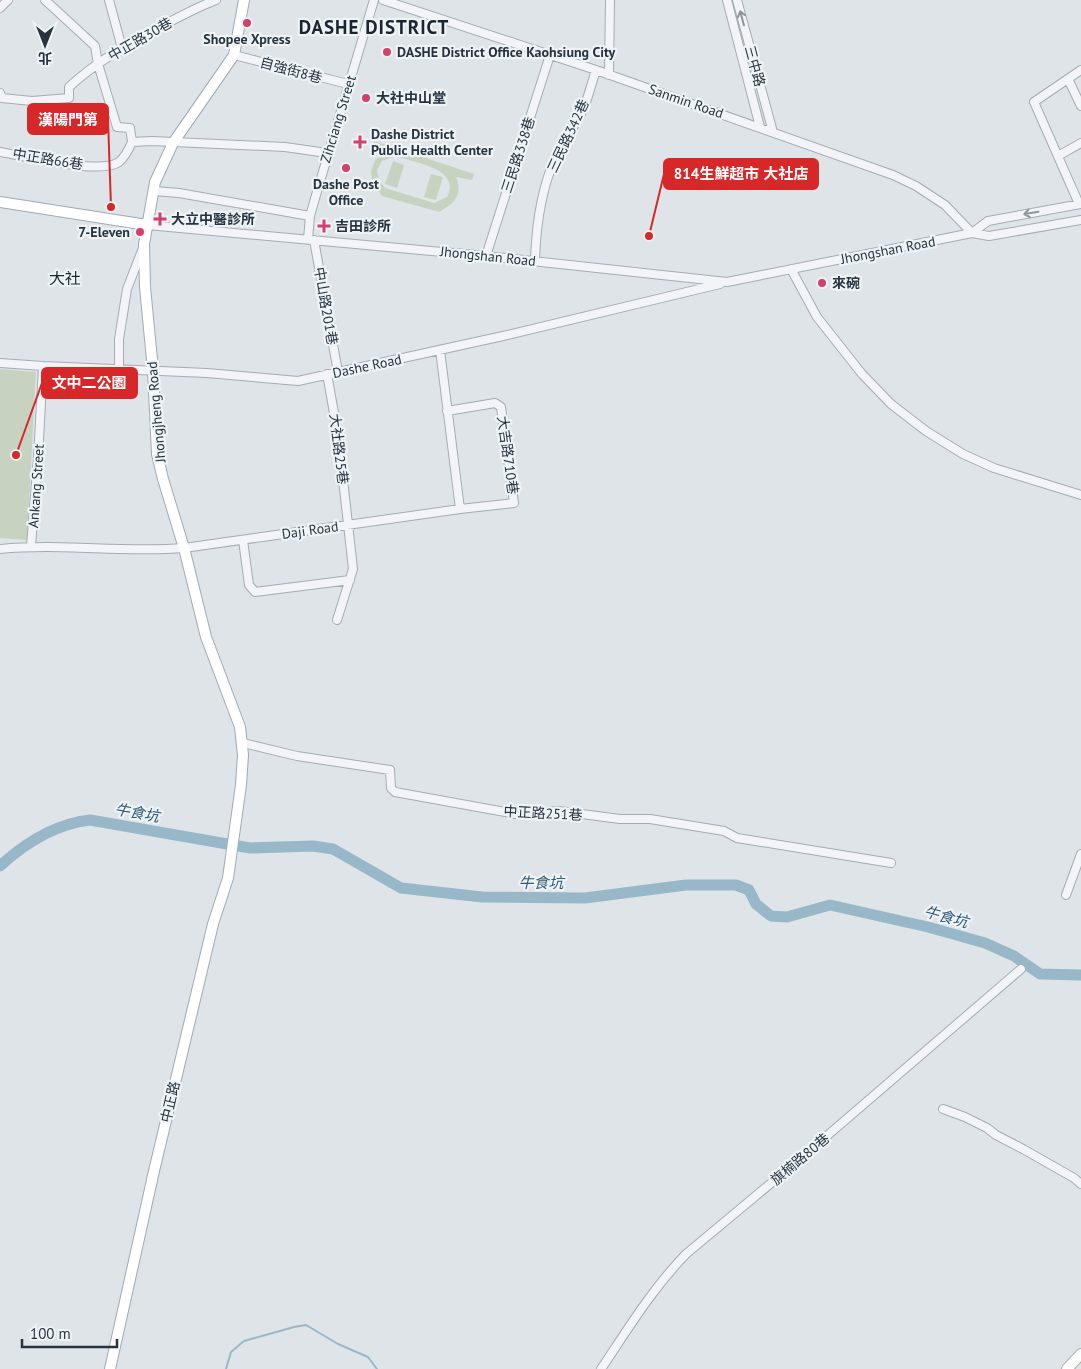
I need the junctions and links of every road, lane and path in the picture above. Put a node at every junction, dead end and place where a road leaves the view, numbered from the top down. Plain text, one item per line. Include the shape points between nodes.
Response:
1 (8, 0) edge
2 (45, 0) edge
3 (109, 0) edge
4 (216, 0) edge
5 (244, 0) edge
6 (374, 0) edge
7 (383, 0) edge
8 (610, 0) edge
9 (727, 0) edge
10 (738, 0) edge
11 (0, 8) edge
12 (122, 48) junction
13 (234, 55) junction
14 (550, 55) junction
15 (98, 64) junction
16 (596, 70) junction
17 (1081, 70) edge
18 (609, 75) junction
19 (1068, 79) junction
20 (348, 84) junction
21 (0, 93) edge
22 (1081, 106) edge
23 (760, 128) junction
24 (773, 132) junction
25 (132, 142) junction
26 (173, 143) junction
27 (1081, 143) edge
28 (0, 152) edge
29 (327, 153) junction
30 (1058, 156) junction
31 (154, 191) junction
32 (0, 202) edge
33 (1080, 204) edge
34 (310, 216) junction
35 (1081, 220) edge
36 (147, 225) junction
37 (972, 233) junction
38 (311, 240) junction
39 (144, 244) junction
40 (486, 256) junction
41 (535, 261) junction
42 (792, 269) junction
43 (727, 282) junction
44 (440, 350) junction
45 (0, 362) edge
46 (43, 366) junction
47 (119, 370) junction
48 (153, 370) junction
49 (338, 372) junction
50 (327, 374) junction
51 (447, 411) junction
52 (1081, 495) edge
53 (460, 509) junction
54 (348, 525) junction
55 (243, 540) junction
56 (31, 546) junction
57 (184, 548) junction
58 (0, 549) edge
59 (350, 580) junction
60 (337, 620) dead end
61 (243, 743) junction
62 (234, 837) joint
63 (1081, 854) edge
64 (892, 863) dead end
65 (1066, 895) dead end
66 (1021, 969) dead end
67 (943, 1109) dead end
68 (1081, 1184) edge
69 (1081, 1354) edge
70 (110, 1369) edge
71 (602, 1369) edge
72 (1067, 1369) edge

1 - 11 street
2 - 15 street via 95,46
3 - 12 street
4 - 12 street, 中正路30巷
5 - 13 main road, Jhongjheng Road
6 - 20 street, Zihciang Street
7 - 14 street, Sanmin Road
8 - 18 street
9 - 23 street
24 -> 10 street, 三中路
12 - 15 street, 中正路30巷
13 - 20 street, 自強街8巷
13 - 26 main road, Jhongjheng Road
14 - 16 street, Sanmin Road
14 - 40 street, 三民路338巷
15 - 21 street, 中正路30巷 via 68,87 68,98 32,101 2,98
15 - 25 street via 117,127 130,128
16 - 18 street, Sanmin Road
16 - 41 street, 三民路342巷 via 584,108 556,156 541,200
17 - 19 street
18 - 23 street, Sanmin Road
19 - 22 street
19 - 30 street via 1034,102
20 - 29 street, Zihciang Street
23 - 24 street, Sanmin Road
24 - 37 street, Sanmin Road via 894,175 916,186 945,205
25 - 26 street
25 - 28 street, 中正路66巷 via 118,163 107,166 41,160
26 - 29 street via 285,147
26 - 31 main road, Jhongjheng Road
27 - 30 street
29 - 34 street, Zihciang Street
30 - 33 street
31 - 34 street
31 - 36 main road, Jhongjheng Road
32 - 36 main road, Jhongshan Road
33 -> 37 street via 988,221
34 - 38 street, Zihciang Street
35 - 37 street via 989,236
36 - 38 street, Jhongshan Road
36 - 39 main road, Jhongjheng Road
37 - 42 street, Jhongshan Road
38 - 40 street, Jhongshan Road
38 - 49 street, 中山路201巷
39 - 47 street via 127,289 119,339
39 - 48 main road, Jhongjheng Road
40 - 41 street, Jhongshan Road
41 - 43 street, Jhongshan Road
42 - 43 street, Jhongshan Road
42 - 52 street via 817,317 862,374 891,404 963,454 994,468
43 - 44 street, Dashe Road
44 - 49 street, Dashe Road
44 - 51 street
45 - 46 street, Dashe Road
46 - 47 street, Dashe Road
46 - 56 street, Ankang Street
47 - 48 street, Dashe Road
48 - 50 street, Dashe Road via 298,381
48 - 57 main road, Jhongjheng Road via 157,454
49 - 50 street, Dashe Road
50 - 54 street, 大社路25巷
51 - 53 street
51 - 53 street, 大吉路710巷 via 496,404 501,407 514,503
53 - 54 street, Daji Road
54 - 55 street, Daji Road
54 - 59 street, 大社路25巷 via 353,569
55 - 57 street, Daji Road
55 - 59 street via 249,585 254,592
56 - 57 street, Daji Road via 145,550
56 - 58 street, Daji Road
57 - 61 main road, Jhongjheng Road via 206,638
59 - 60 street, 大社路25巷
61 - 62 main road, Jhongjheng Road
61 - 64 street, 中正路251巷 via 297,756 390,770 391,788 395,792 516,814 559,811 620,819 650,819 724,831 737,838
62 - 70 main road, 中正路 via 228,878 213,924 183,1048
63 - 65 street
66 - 71 street, 旗楠路80巷 via 686,1254 644,1303
67 - 68 street via 987,1128
69 - 72 main road

